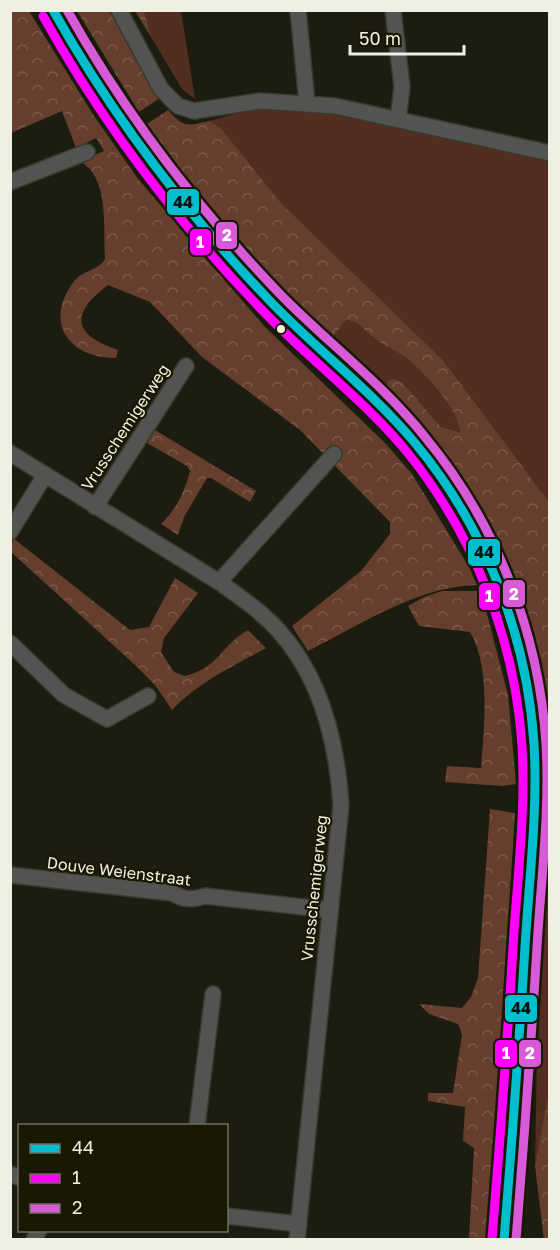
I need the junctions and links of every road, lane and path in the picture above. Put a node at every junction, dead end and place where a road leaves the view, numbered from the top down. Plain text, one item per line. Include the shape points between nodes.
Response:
1 (53, 10) edge
2 (119, 10) edge
3 (298, 10) edge
4 (393, 10) edge
5 (307, 102) junction
6 (398, 120) junction
7 (87, 152) dead end
8 (549, 153) edge
9 (10, 182) edge
10 (186, 366) dead end
11 (10, 453) edge
12 (333, 454) dead end
13 (45, 475) junction
14 (95, 507) junction
15 (10, 532) edge
16 (219, 582) junction
17 (10, 643) edge
18 (148, 696) dead end
19 (10, 875) edge
20 (330, 910) junction
21 (213, 994) dead end
22 (197, 1124) edge
23 (512, 1165) junction
24 (228, 1216) edge
25 (298, 1232) edge
26 (504, 1239) edge
27 (520, 1239) edge

1 - 23 street via 84,65 188,209 271,301 392,419 433,467 466,517 492,569 518,642 534,744
2 - 5 street via 161,89 178,106 194,111 260,101
3 - 5 street
4 - 6 street via 402,87
5 - 6 street
6 - 8 street
7 - 9 street
10 - 14 street, Vrusschemigerweg
11 - 13 street, Vrusschemigerweg
12 - 16 street
13 - 14 street, Vrusschemigerweg
13 - 15 street
14 - 16 street, Vrusschemigerweg
16 - 20 street, Vrusschemigerweg via 279,630 301,659 326,712 338,767 340,805
17 - 18 street via 64,695 107,719
19 - 20 street, Douve Weienstraat via 172,893 193,900 205,896
20 - 25 street, Vrusschemigerweg
21 - 22 street
23 - 26 street
23 - 27 street
24 - 25 street

